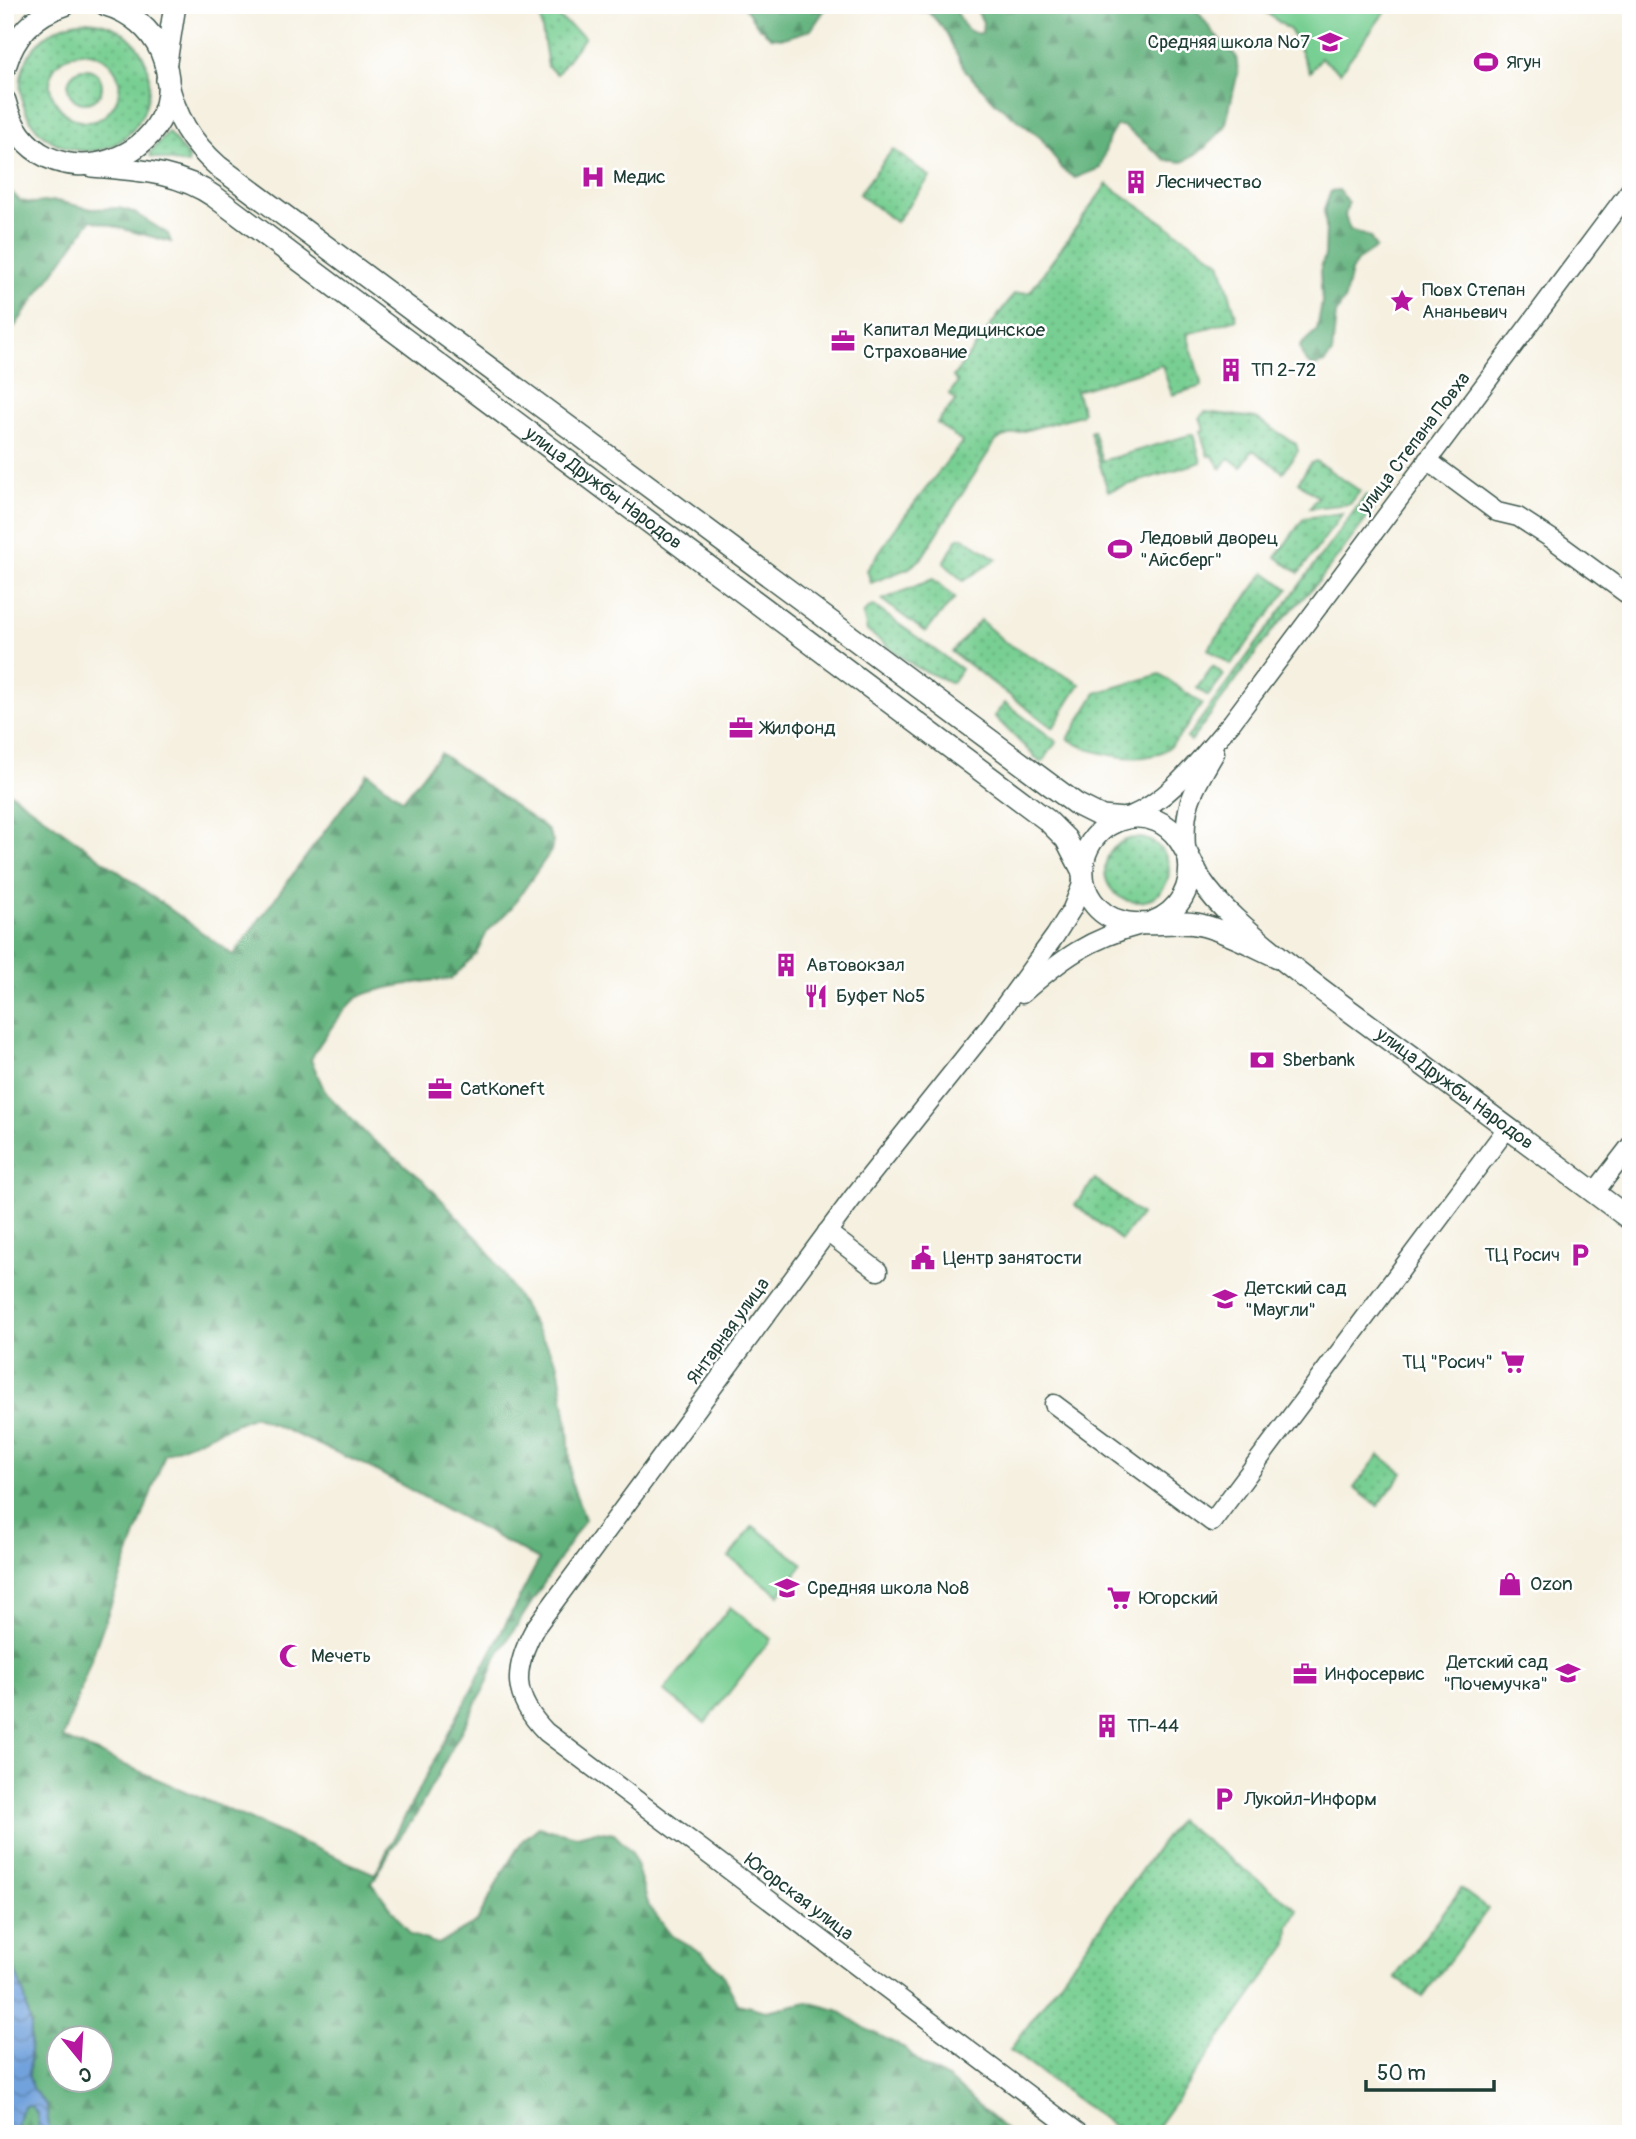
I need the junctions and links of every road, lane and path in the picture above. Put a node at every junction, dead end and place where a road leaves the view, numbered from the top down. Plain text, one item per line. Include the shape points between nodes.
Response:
1 (65, 5) edge
2 (106, 5) edge
3 (175, 5) edge
4 (41, 16) junction
5 (5, 38) edge
6 (5, 67) edge
7 (166, 76) junction
8 (5, 101) edge
9 (13, 130) edge
10 (92, 166) junction
11 (1631, 189) edge
12 (1427, 460) junction
13 (1631, 597) edge
14 (1232, 723) junction
15 (1124, 818) junction
16 (1187, 853) junction
17 (1083, 873) junction
18 (1147, 923) junction
19 (1278, 957) junction
20 (992, 1023) junction
21 (1508, 1128) junction
22 (1631, 1145) edge
23 (1594, 1193) junction
24 (1631, 1220) edge
25 (827, 1232) junction
26 (878, 1271) dead end
27 (1055, 1404) dead end
28 (518, 1676) joint
29 (1080, 2134) edge

1 - 4 main road
2 - 7 main road, улица Дружбы Народов via 148,31 162,54
3 - 7 main road
4 - 5 main road
4 - 6 main road via 21,34
7 - 10 main road via 161,115 147,138 126,155
7 - 15 main road, улица Дружбы Народов via 184,128 219,167 1076,804 1094,815
8 - 9 main road
9 - 10 main road, улица Дружбы Народов via 48,157
10 - 17 main road, улица Дружбы Народов via 173,176 191,181 215,197 1047,820 1066,839
11 - 12 street, улица Степана Повха
12 - 13 street via 1497,512 1518,517
12 - 14 street, улица Степана Повха
14 - 15 street via 1166,794
14 - 16 street via 1191,796 1185,818
15 - 16 main road via 1160,822 1175,833
15 - 17 main road via 1093,839
16 - 18 main road via 1190,876 1185,894 1168,914
16 - 19 main road via 1218,901
17 - 18 main road via 1089,896 1103,913 1118,922
17 - 20 street via 1079,895 1065,922
18 - 19 main road via 1203,925
18 - 20 street via 1100,937 1066,956
19 - 21 main road, улица Дружбы Народов
20 - 25 street, Янтарная улица
21 - 23 main road, улица Дружбы Народов
21 - 27 street via 1212,1522
22 - 23 street
23 - 24 main road, улица Дружбы Народов
25 - 26 street
25 - 28 street, Янтарная улица via 535,1628 522,1654
28 - 29 street, Югорская улица via 526,1709 546,1732

